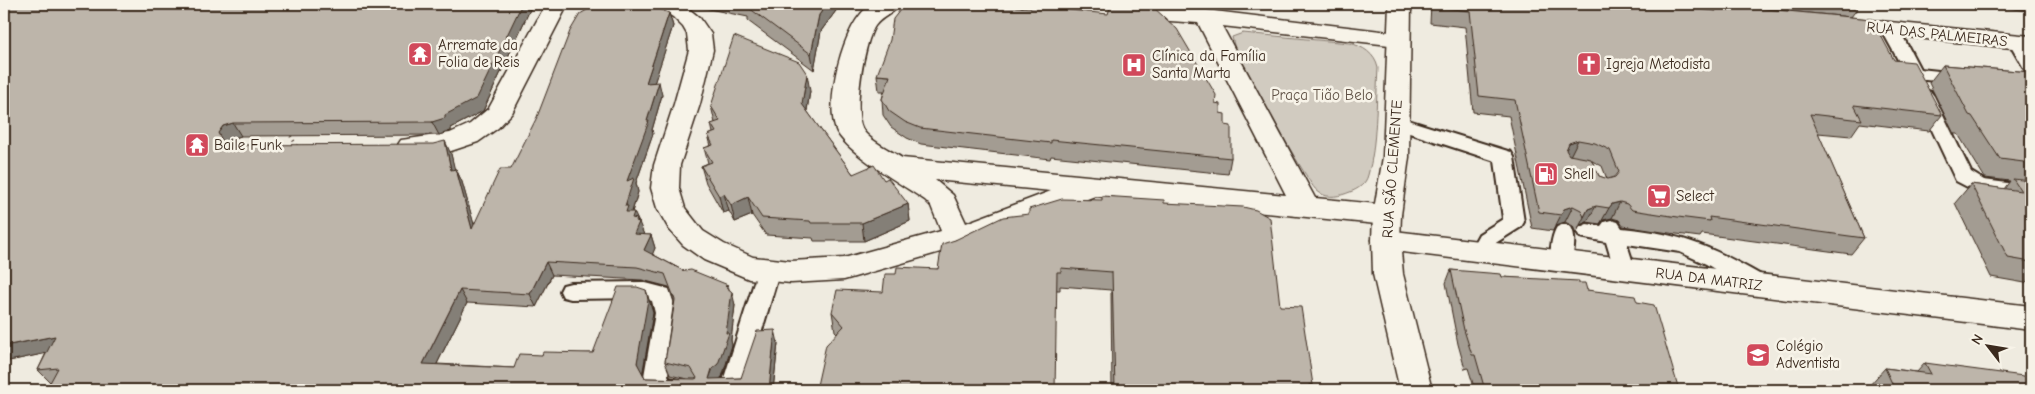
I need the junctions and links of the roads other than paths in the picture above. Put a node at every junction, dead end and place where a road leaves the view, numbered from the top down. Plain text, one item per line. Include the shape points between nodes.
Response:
1 (556, 4) edge
2 (666, 4) edge
3 (890, 4) edge
4 (1032, 4) edge
5 (1400, 4) edge
6 (1206, 17) junction
7 (1822, 22) edge
8 (1890, 29) junction
9 (1398, 39) junction
10 (2024, 43) edge
11 (2031, 66) edge
12 (1914, 74) junction
13 (1983, 80) edge
14 (1398, 123) junction
15 (383, 146) edge
16 (898, 167) junction
17 (1093, 186) junction
18 (2031, 193) edge
19 (1306, 208) junction
20 (1387, 228) junction
21 (1612, 231) junction
22 (1564, 232) dead end
23 (1587, 232) dead end
24 (958, 236) junction
25 (1479, 252) junction
26 (1561, 262) junction
27 (1624, 269) junction
28 (769, 270) junction
29 (1761, 286) junction
30 (571, 291) dead end
31 (2031, 318) edge
32 (687, 390) edge
33 (726, 390) edge
34 (1416, 390) edge

1 - 15 street via 500,113 489,124 477,133 439,146
2 - 28 street via 692,23 699,34 701,50 667,165 665,188 671,208 693,238 714,252 749,268
3 - 16 street via 868,19 854,48 847,122 850,132 859,142
4 - 6 street
5 - 9 street, RUA SÃO CLEMENTE
6 - 9 street
6 - 19 street
7 - 8 street, RUA DAS PALMEIRAS
8 - 10 street, RUA DAS PALMEIRAS
8 - 12 lane
9 - 14 street, RUA SÃO CLEMENTE
10 - 11 lane
12 - 13 lane
12 - 18 lane via 1963,176 1979,186
14 - 20 street, RUA SÃO CLEMENTE
14 - 25 lane via 1510,157 1523,223 1486,238
16 - 17 street, RUA DA MATRIZ
16 - 24 street via 943,202
17 - 19 street, RUA DA MATRIZ
17 - 24 street
19 - 20 street, RUA DA MATRIZ
20 - 25 street, RUA DA MATRIZ
20 - 34 street, RUA SÃO CLEMENTE via 1388,274
21 - 23 lane
21 - 27 lane
21 - 29 lane via 1697,250
22 - 26 lane
24 - 28 street via 844,269
25 - 26 street, RUA DA MATRIZ
26 - 27 street, RUA DA MATRIZ
27 - 29 street, RUA DA MATRIZ
28 - 33 lane via 734,384
29 - 31 street, RUA DA MATRIZ
30 - 32 lane via 642,290 661,295 666,313 656,376 662,387

